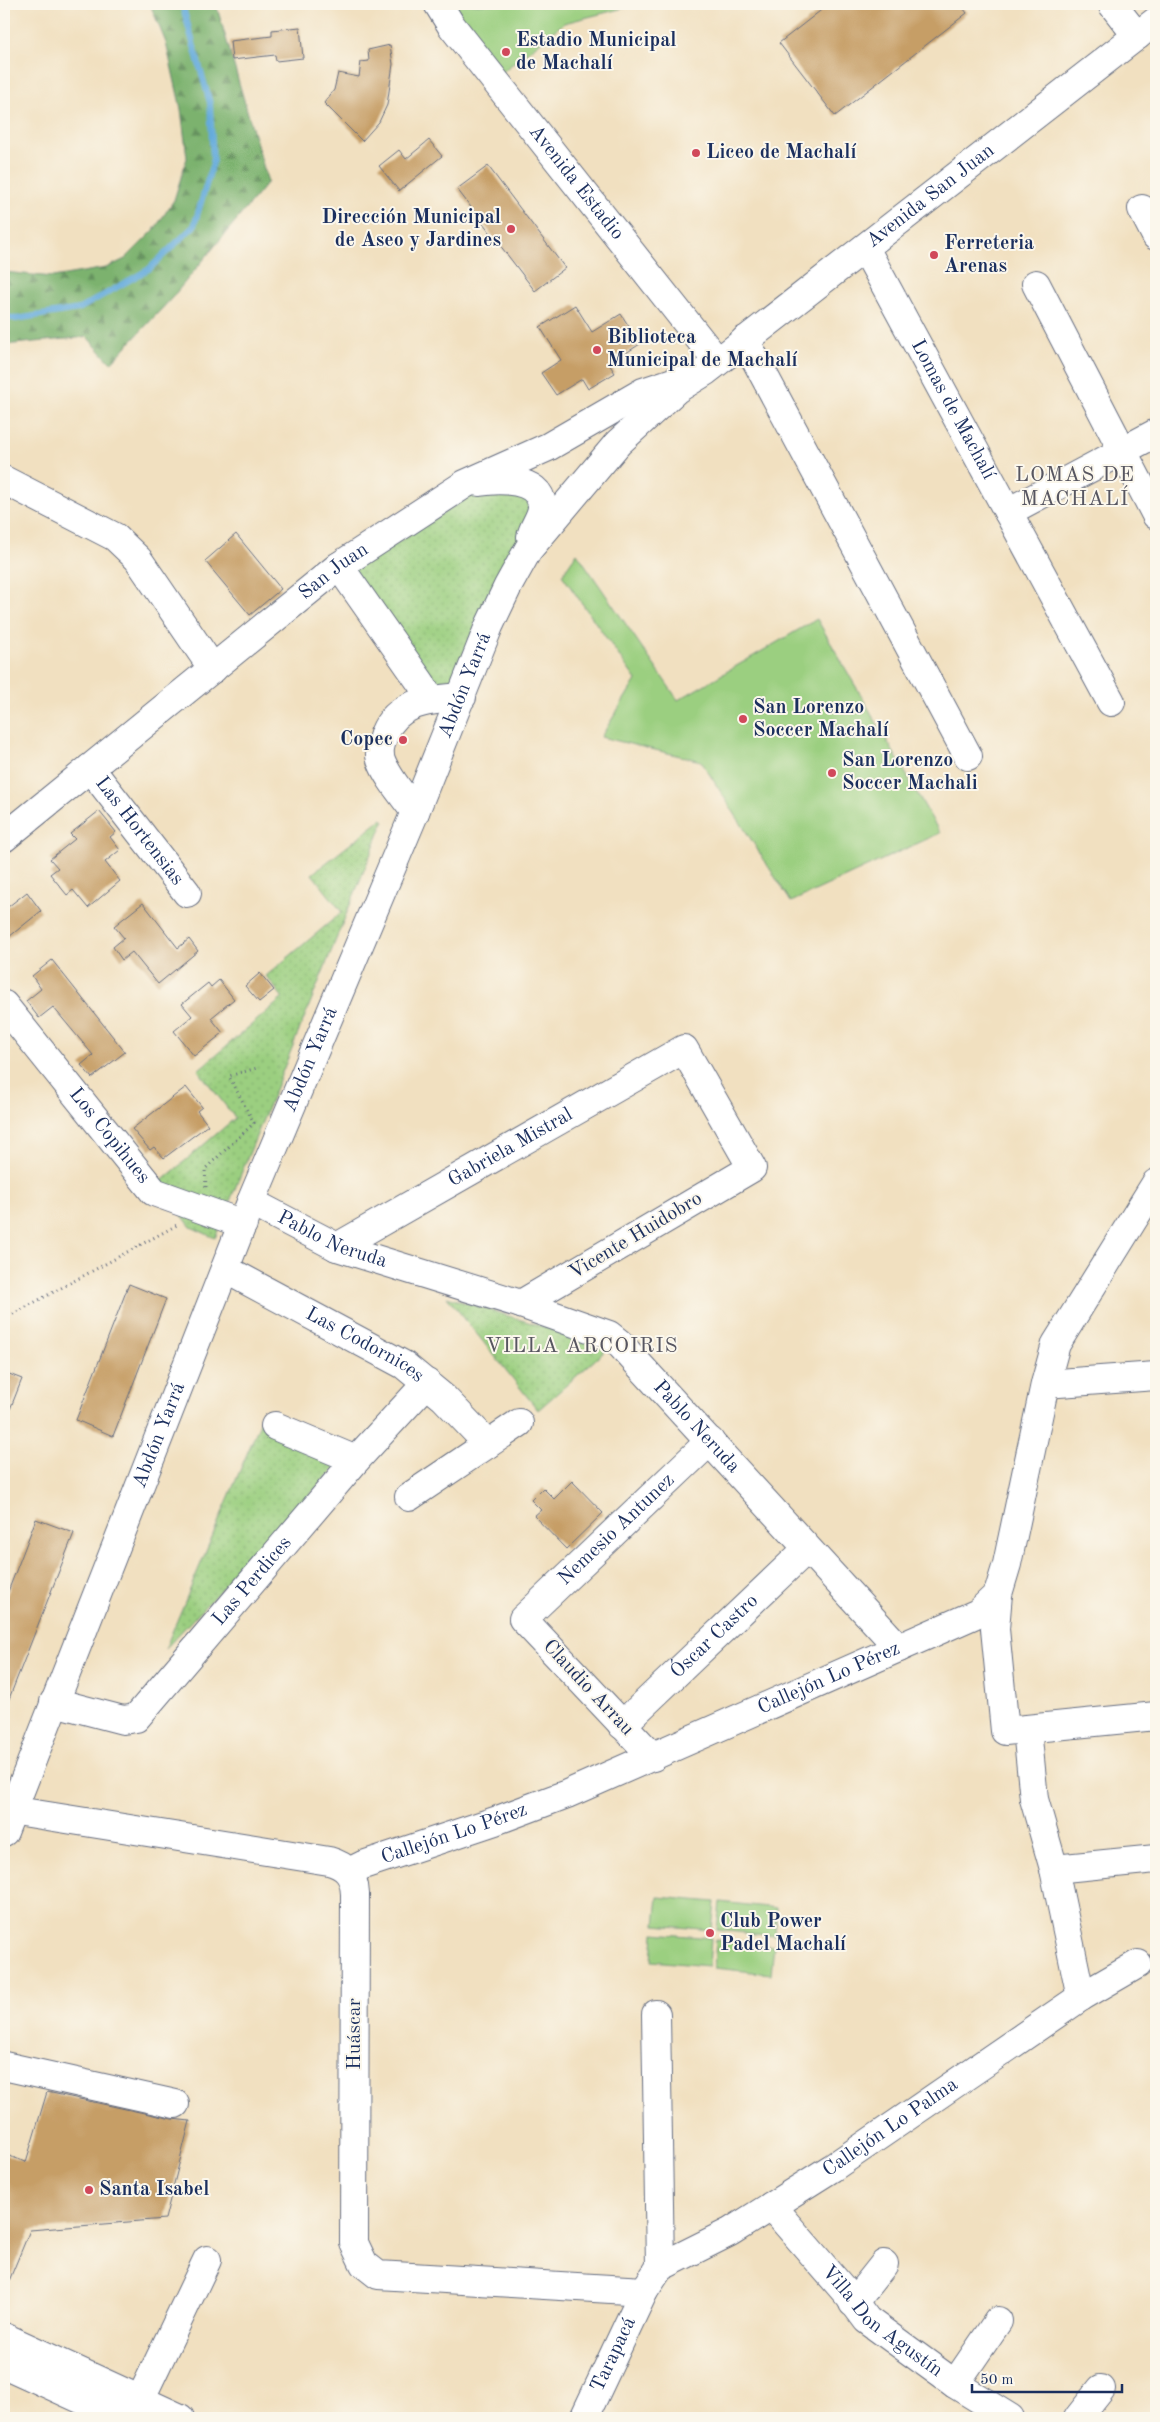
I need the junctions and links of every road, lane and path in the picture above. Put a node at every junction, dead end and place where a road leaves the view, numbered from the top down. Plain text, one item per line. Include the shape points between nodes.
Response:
1 (438, 4) edge
2 (1112, 4) edge
3 (1147, 29) edge
4 (1142, 209) dead end
5 (1156, 236) edge
6 (865, 248) junction
7 (1036, 284) dead end
8 (745, 340) junction
9 (711, 366) junction
10 (1156, 433) edge
11 (1123, 451) junction
12 (4, 481) edge
13 (465, 484) junction
14 (1008, 512) junction
15 (1156, 514) edge
16 (528, 550) junction
17 (339, 566) junction
18 (213, 669) junction
19 (462, 696) junction
20 (430, 700) junction
21 (1111, 702) dead end
22 (968, 756) dead end
23 (90, 768) junction
24 (415, 812) junction
25 (4, 838) edge
26 (187, 894) dead end
27 (4, 1005) edge
28 (684, 1049) joint
29 (1156, 1183) edge
30 (247, 1213) junction
31 (337, 1247) junction
32 (225, 1269) junction
33 (521, 1304) junction
34 (1156, 1376) edge
35 (427, 1383) junction
36 (1045, 1384) junction
37 (519, 1423) dead end
38 (275, 1426) dead end
39 (710, 1441) junction
40 (488, 1444) junction
41 (356, 1460) junction
42 (409, 1497) dead end
43 (807, 1549) junction
44 (998, 1594) junction
45 (523, 1619) joint
46 (899, 1648) junction
47 (54, 1702) junction
48 (1156, 1716) edge
49 (622, 1725) junction
50 (1027, 1729) junction
51 (653, 1758) junction
52 (7, 1817) edge
53 (1156, 1859) edge
54 (1054, 1869) junction
55 (349, 1872) junction
56 (1138, 1964) dead end
57 (1081, 1997) junction
58 (656, 2014) dead end
59 (4, 2066) edge
60 (175, 2104) dead end
61 (772, 2206) junction
62 (207, 2260) dead end
63 (884, 2264) dead end
64 (660, 2267) junction
65 (644, 2291) junction
66 (853, 2303) junction
67 (998, 2320) dead end
68 (4, 2337) edge
69 (4, 2364) edge
70 (955, 2384) junction
71 (1101, 2389) dead end
72 (131, 2409) edge
73 (180, 2418) edge
74 (584, 2418) edge
75 (1010, 2418) edge
76 (1078, 2418) edge

1 - 9 street, Avenida Estadio
2 - 3 street
3 - 6 street, Avenida San Juan
4 - 5 street
6 - 8 street, Avenida San Juan
6 - 14 street, Lomas de Machalí
7 - 11 street
8 - 9 street, Avenida San Juan
8 - 22 street
9 - 13 street, San Juan via 643,392 548,447
9 - 16 street, Abdón Yarrá via 676,389 635,426
10 - 11 street
11 - 14 street
11 - 15 street
12 - 18 street via 115,537 138,559
13 - 16 street via 515,481 536,493 542,503 541,513 532,530
13 - 17 street, San Juan
14 - 21 street, Lomas de Machalí
16 - 19 street, Abdón Yarrá via 490,626
17 - 18 street, San Juan
17 - 20 street via 421,682
18 - 23 street, San Juan
19 - 20 street
19 - 24 street, Abdón Yarrá
20 - 24 street via 410,705 393,718 379,749 385,768
23 - 25 street, San Juan
23 - 26 street, Las Hortensias
24 - 30 street, Abdón Yarrá
27 - 30 street, Los Copihues via 154,1192
28 - 31 street, Gabriela Mistral
28 - 33 street, Vicente Huidobro via 752,1168
29 - 36 street, Callejón Lo Pérez via 1056,1344
30 - 31 street, Pablo Neruda
30 - 32 street, Abdón Yarrá
31 - 33 street, Pablo Neruda
32 - 35 street, Las Codornices via 396,1360
32 - 47 street, Abdón Yarrá
33 - 39 street, Pablo Neruda via 598,1330 614,1339
34 - 36 street
35 - 40 street, Las Codornices
35 - 41 street, Las Perdices
36 - 44 street, Callejón Lo Pérez
37 - 40 street
38 - 41 street
39 - 43 street, Pablo Neruda
39 - 45 street, Nemesio Antunez
40 - 42 street
41 - 47 street, Las Perdices via 136,1718 123,1720
43 - 46 street, Pablo Neruda
43 - 49 street, Óscar Castro
44 - 46 street, Callejón Lo Pérez via 978,1613
44 - 50 street via 995,1629 1005,1731
45 - 49 street, Claudio Arrau
46 - 51 street, Callejón Lo Pérez
47 - 52 street, Abdón Yarrá
48 - 50 street
49 - 51 street, Claudio Arrau
50 - 54 street via 1034,1799
51 - 55 street, Callejón Lo Pérez via 513,1814 381,1858
52 - 55 street via 329,1860
53 - 54 street
54 - 57 street
55 - 65 street, Huáscar via 355,1894 354,2243 364,2264 378,2275
56 - 57 street, Callejón Lo Palma
57 - 61 street, Callejón Lo Palma via 884,2134
58 - 64 street
59 - 60 street
61 - 64 street, Callejón Lo Palma via 730,2232
61 - 66 street, Villa Don Agustín
62 - 72 street
63 - 66 street
64 - 65 street, Callejón Lo Palma
65 - 74 street, Tarapacá
66 - 70 street, Villa Don Agustín via 867,2320
67 - 70 street
68 - 72 street
69 - 72 street
70 - 75 street, Villa Don Agustín
71 - 76 street
72 - 73 street

